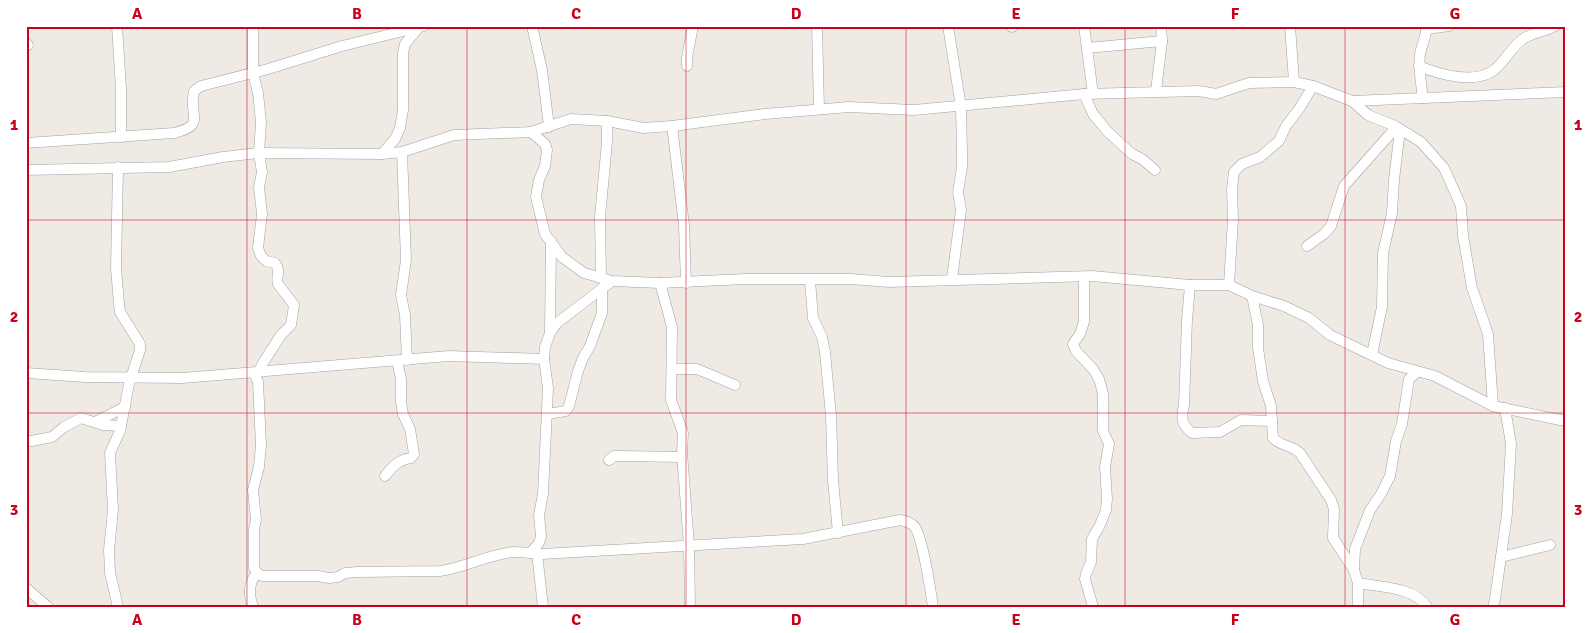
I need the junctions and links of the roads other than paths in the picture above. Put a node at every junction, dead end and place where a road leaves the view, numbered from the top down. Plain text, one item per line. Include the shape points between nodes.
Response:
1 (117, 26) edge
2 (253, 26) edge
3 (419, 26) edge
4 (424, 26) edge
5 (532, 26) edge
6 (694, 26) edge
7 (817, 26) edge
8 (948, 26) edge
9 (1084, 26) edge
10 (1161, 26) edge
11 (1290, 26) edge
12 (1449, 26) edge
13 (1555, 26) edge
14 (1426, 28) edge
15 (1162, 41) junction
16 (1087, 48) junction
17 (687, 66) dead end
18 (1419, 66) junction
19 (253, 73) junction
20 (1294, 82) junction
21 (1313, 86) junction
22 (1156, 91) junction
23 (1566, 92) edge
24 (1089, 94) junction
25 (1423, 98) junction
26 (1352, 101) junction
27 (961, 107) junction
28 (819, 109) junction
29 (607, 121) junction
30 (672, 126) junction
31 (549, 127) junction
32 (1394, 129) junction
33 (531, 132) junction
34 (121, 137) junction
35 (26, 143) edge
36 (402, 152) junction
37 (259, 153) junction
38 (382, 154) junction
39 (118, 167) junction
40 (26, 170) edge
41 (1155, 170) dead end
42 (551, 241) junction
43 (1307, 246) dead end
44 (1084, 277) junction
45 (952, 279) junction
46 (810, 280) junction
47 (686, 282) junction
48 (602, 283) junction
49 (660, 283) junction
50 (1190, 285) junction
51 (1228, 285) junction
52 (1252, 296) junction
53 (550, 333) junction
54 (1372, 354) junction
55 (544, 359) junction
56 (402, 360) junction
57 (672, 369) junction
58 (26, 372) edge
59 (1411, 373) junction
60 (257, 376) junction
61 (131, 377) junction
62 (734, 385) dead end
63 (1493, 406) junction
64 (125, 407) junction
65 (1505, 408) junction
66 (547, 414) junction
67 (1566, 420) edge
68 (1272, 421) junction
69 (95, 422) junction
70 (121, 426) junction
71 (26, 442) edge
72 (682, 457) junction
73 (609, 460) dead end
74 (385, 476) dead end
75 (838, 533) junction
76 (1550, 545) dead end
77 (689, 546) junction
78 (537, 551) junction
79 (1502, 557) junction
80 (1354, 570) junction
81 (256, 573) junction
82 (1358, 583) junction
83 (26, 588) edge
84 (48, 607) edge
85 (118, 607) edge
86 (253, 607) edge
87 (543, 607) edge
88 (690, 607) edge
89 (932, 607) edge
90 (1093, 607) edge
91 (1358, 607) edge
92 (1427, 607) edge
93 (1493, 607) edge

1 - 34 street
2 - 19 street
3 - 4 street
3 - 19 street
3 - 38 street via 402,53 403,110 400,128
5 - 31 street via 542,70
6 - 17 street
7 - 28 street
8 - 27 street
9 - 16 street
10 - 15 street
11 - 20 street
12 - 14 street
13 - 18 street via 1522,40 1494,70 1484,75 1457,78
14 - 18 street
15 - 16 street
15 - 22 street
16 - 24 street
18 - 25 street
19 - 34 street via 201,86 194,91 194,121 187,129
19 - 37 street via 261,122
20 - 21 street
20 - 22 street via 1249,83 1216,94
21 - 26 street
21 - 51 street via 1279,141 1234,172
22 - 24 street
23 - 25 street
24 - 27 street
24 - 41 street via 1093,114 1108,132
25 - 26 street
26 - 32 street via 1368,115
27 - 28 street
27 - 45 street via 962,167 958,192 961,210
28 - 30 street
29 - 30 street via 644,128
29 - 31 street via 571,119
29 - 48 street via 608,142 600,217
30 - 47 street via 684,225
31 - 33 street
32 - 43 street via 1344,186 1331,226
32 - 54 street via 1399,138 1392,213 1382,253 1382,308
32 - 63 street via 1420,142 1444,168 1461,206 1472,288 1488,334
33 - 36 street via 454,134
33 - 42 street via 547,150 536,197
34 - 35 street
36 - 38 street
36 - 56 street via 406,260 402,295 405,315
37 - 38 street
37 - 39 street via 169,167
37 - 60 street via 262,214 258,248 266,261 278,266 277,282 294,305 291,325 281,335
39 - 40 street
39 - 61 street via 116,268 119,304 140,344
42 - 48 street via 562,257
42 - 53 street
44 - 45 street
44 - 50 street
44 - 90 street via 1084,322 1073,344 1099,379 1102,431 1109,444 1105,467 1106,510 1092,539 1091,562 1085,579
45 - 46 street via 889,282
46 - 47 street
46 - 75 street via 813,318 822,337 828,379
47 - 49 street
48 - 49 street
48 - 53 street
48 - 66 street via 602,313 578,371 569,406 566,411
49 - 57 street via 672,327
50 - 51 street
50 - 68 street via 1183,424 1192,433 1220,432 1241,420
51 - 52 street
52 - 54 street via 1310,318 1330,335
52 - 68 street via 1263,382
53 - 55 street
54 - 59 street
55 - 56 street via 449,356
55 - 66 street
56 - 60 street via 306,367
56 - 74 street via 401,402 414,454 397,462
57 - 62 street via 697,369
57 - 72 street via 671,400 683,433
58 - 61 street
59 - 63 street via 1435,376
59 - 80 street via 1390,476 1370,510 1355,549
60 - 61 street
60 - 81 street via 261,445 253,490
61 - 64 street
63 - 65 street
64 - 69 street
64 - 70 street
65 - 67 street
65 - 79 street via 1511,444
66 - 78 street via 543,494 538,515 541,536
68 - 80 street via 1273,438 1300,453 1331,500 1334,509 1333,538
69 - 70 street
69 - 71 street via 81,418 52,437
70 - 85 street via 110,453 113,510 110,574
72 - 73 street via 614,456
72 - 77 street
75 - 77 street via 803,539
75 - 89 street via 900,520 915,526 930,581
76 - 79 street
77 - 78 street
77 - 88 street
78 - 81 street via 513,552 440,571 358,572 329,578 262,576
78 - 87 street
79 - 93 street
80 - 82 street
81 - 86 street via 251,582
82 - 91 street
82 - 92 street via 1403,590 1422,599
83 - 84 street

